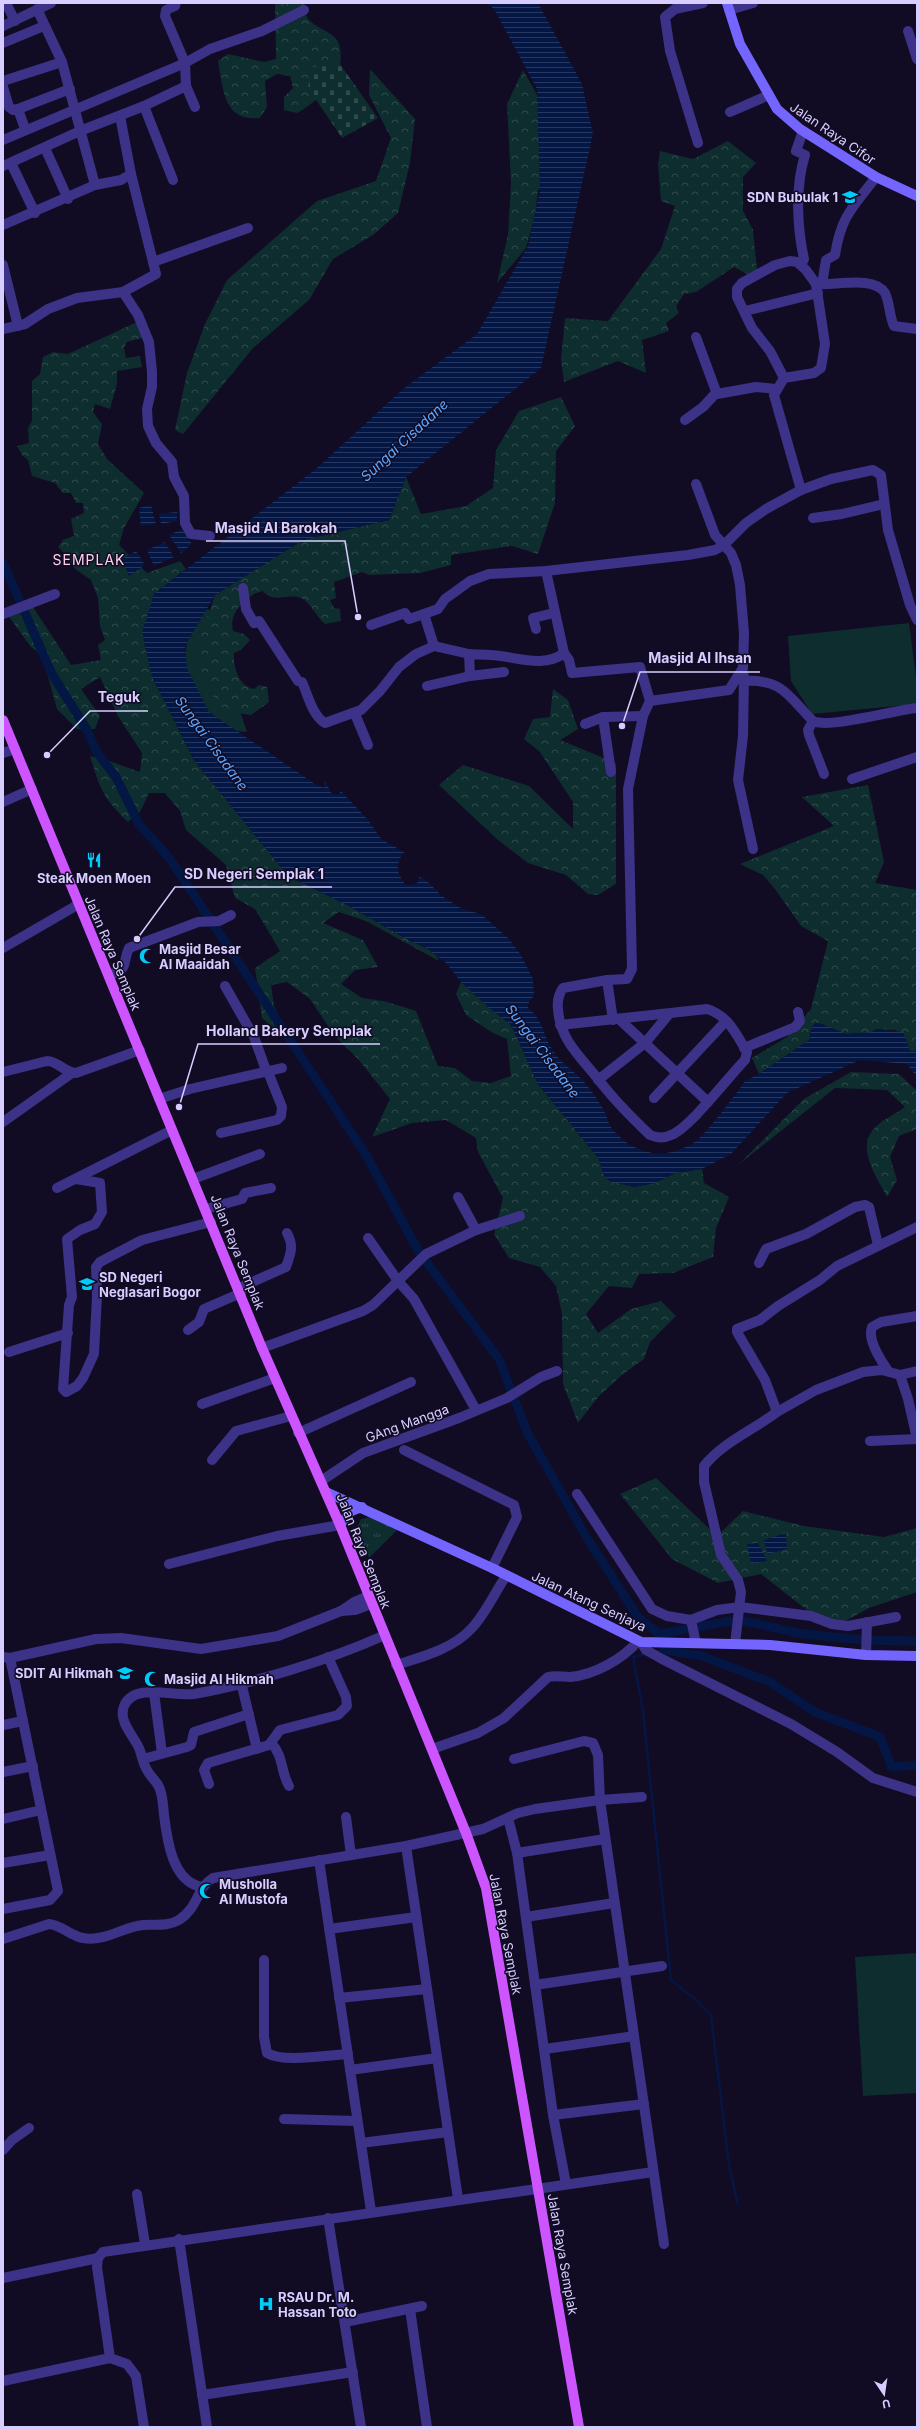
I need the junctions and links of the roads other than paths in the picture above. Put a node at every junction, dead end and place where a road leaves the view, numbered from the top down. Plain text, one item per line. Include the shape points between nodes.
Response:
1 (5, 3) edge
2 (51, 3) edge
3 (176, 3) edge
4 (703, 3) edge
5 (753, 3) edge
6 (728, 6) edge
7 (38, 9) junction
8 (304, 10) dead end
9 (16, 21) junction
10 (3, 26) edge
11 (44, 26) junction
12 (908, 31) dead end
13 (4, 40) edge
14 (917, 59) edge
15 (62, 62) junction
16 (185, 63) junction
17 (3, 81) edge
18 (186, 86) junction
19 (3, 87) edge
20 (70, 89) junction
21 (769, 95) junction
22 (144, 106) junction
23 (195, 106) dead end
24 (18, 109) junction
25 (74, 110) junction
26 (730, 112) dead end
27 (120, 116) junction
28 (25, 129) junction
29 (80, 131) junction
30 (803, 131) junction
31 (3, 140) edge
32 (698, 143) dead end
33 (45, 148) junction
34 (7, 164) edge
35 (131, 174) junction
36 (876, 177) junction
37 (173, 180) dead end
38 (95, 185) junction
39 (917, 196) edge
40 (68, 199) junction
41 (36, 213) junction
42 (3, 226) edge
43 (248, 228) dead end
44 (153, 262) junction
45 (3, 265) edge
46 (801, 265) junction
47 (819, 287) junction
48 (123, 292) junction
49 (745, 311) junction
50 (18, 326) junction
51 (3, 329) edge
52 (917, 329) edge
53 (696, 337) dead end
54 (784, 378) junction
55 (776, 389) junction
56 (716, 393) junction
57 (685, 420) dead end
58 (696, 484) dead end
59 (801, 490) junction
60 (884, 504) junction
61 (813, 518) dead end
62 (210, 536) dead end
63 (724, 545) junction
64 (546, 571) junction
65 (243, 588) dead end
66 (55, 594) dead end
67 (913, 604) edge
68 (3, 614) edge
69 (424, 614) junction
70 (554, 614) junction
71 (917, 620) edge
72 (371, 625) dead end
73 (536, 629) dead end
74 (434, 646) junction
75 (564, 653) junction
76 (468, 654) junction
77 (744, 668) junction
78 (504, 672) dead end
79 (470, 676) junction
80 (744, 681) junction
81 (427, 686) dead end
82 (650, 701) junction
83 (917, 708) edge
84 (355, 714) junction
85 (643, 716) junction
86 (603, 717) junction
87 (3, 720) edge
88 (813, 721) junction
89 (585, 724) dead end
90 (368, 746) dead end
91 (15, 749) junction
92 (3, 753) edge
93 (917, 757) edge
94 (611, 772) dead end
95 (824, 774) dead end
96 (852, 779) dead end
97 (32, 789) junction
98 (3, 802) edge
99 (753, 849) dead end
100 (78, 904) junction
101 (231, 915) dead end
102 (3, 948) edge
103 (109, 975) junction
104 (607, 980) junction
105 (225, 986) dead end
106 (798, 1012) dead end
107 (669, 1014) junction
108 (616, 1020) junction
109 (726, 1021) junction
110 (560, 1025) junction
111 (645, 1043) junction
112 (744, 1048) junction
113 (140, 1050) junction
114 (282, 1068) dead end
115 (3, 1072) edge
116 (268, 1072) junction
117 (678, 1072) junction
118 (72, 1073) junction
119 (598, 1080) junction
120 (654, 1098) dead end
121 (159, 1099) junction
122 (708, 1102) junction
123 (3, 1122) edge
124 (172, 1130) junction
125 (221, 1133) dead end
126 (260, 1154) dead end
127 (76, 1179) junction
128 (193, 1179) junction
129 (57, 1188) dead end
130 (271, 1188) dead end
131 (458, 1197) dead end
132 (206, 1209) junction
133 (520, 1216) dead end
134 (211, 1222) junction
135 (917, 1227) edge
136 (476, 1230) junction
137 (287, 1232) dead end
138 (368, 1238) dead end
139 (878, 1245) junction
140 (759, 1263) dead end
141 (398, 1281) junction
142 (240, 1291) junction
143 (917, 1316) edge
144 (188, 1330) dead end
145 (68, 1333) junction
146 (262, 1348) junction
147 (9, 1352) dead end
148 (557, 1371) dead end
149 (917, 1371) edge
150 (888, 1372) junction
151 (900, 1375) junction
152 (276, 1378) junction
153 (411, 1382) dead end
154 (202, 1404) dead end
155 (476, 1410) junction
156 (777, 1412) junction
157 (291, 1416) junction
158 (298, 1433) junction
159 (917, 1439) edge
160 (870, 1441) dead end
161 (404, 1450) dead end
162 (212, 1460) dead end
163 (320, 1481) junction
164 (326, 1492) junction
165 (577, 1494) dead end
166 (362, 1507) junction
167 (340, 1525) junction
168 (169, 1564) dead end
169 (492, 1568) junction
170 (506, 1576) junction
171 (369, 1600) junction
172 (740, 1607) junction
173 (896, 1617) dead end
174 (692, 1622) junction
175 (867, 1626) junction
176 (385, 1635) junction
177 (640, 1641) junction
178 (696, 1641) junction
179 (735, 1644) junction
180 (652, 1648) junction
181 (866, 1650) junction
182 (917, 1656) edge
183 (328, 1658) junction
184 (5, 1659) edge
185 (396, 1665) junction
186 (241, 1682) junction
187 (154, 1693) junction
188 (249, 1714) junction
189 (23, 1721) junction
190 (3, 1725) edge
191 (272, 1744) junction
192 (432, 1749) junction
193 (257, 1750) junction
194 (162, 1753) junction
195 (143, 1759) junction
196 (514, 1759) dead end
197 (33, 1766) junction
198 (3, 1772) edge
199 (209, 1784) dead end
200 (289, 1786) dead end
201 (917, 1792) edge
202 (642, 1797) dead end
203 (600, 1800) junction
204 (41, 1810) junction
205 (346, 1817) dead end
206 (508, 1818) junction
207 (3, 1819) edge
208 (466, 1833) junction
209 (605, 1839) junction
210 (406, 1846) junction
211 (517, 1853) junction
212 (50, 1855) junction
213 (351, 1855) junction
214 (319, 1860) junction
215 (3, 1863) edge
216 (202, 1887) junction
217 (614, 1903) junction
218 (3, 1908) edge
219 (416, 1917) junction
220 (526, 1917) junction
221 (329, 1929) junction
222 (3, 1939) edge
223 (264, 1960) dead end
224 (662, 1966) dead end
225 (624, 1971) junction
226 (535, 1985) junction
227 (427, 1989) junction
228 (339, 1998) junction
229 (634, 2036) junction
230 (545, 2050) junction
231 (348, 2054) junction
232 (437, 2058) junction
233 (350, 2070) junction
234 (644, 2104) junction
235 (554, 2115) junction
236 (284, 2118) dead end
237 (357, 2121) junction
238 (29, 2128) dead end
239 (448, 2132) junction
240 (361, 2143) junction
241 (3, 2150) edge
242 (653, 2172) junction
243 (566, 2184) junction
244 (539, 2188) junction
245 (137, 2194) dead end
246 (458, 2199) junction
247 (371, 2211) junction
248 (328, 2218) junction
249 (179, 2239) junction
250 (145, 2244) junction
251 (664, 2244) dead end
252 (98, 2258) junction
253 (3, 2278) edge
254 (422, 2306) dead end
255 (410, 2309) junction
256 (345, 2322) junction
257 (110, 2358) junction
258 (353, 2372) junction
259 (3, 2381) edge
260 (202, 2395) junction
261 (144, 2427) edge
262 (207, 2427) edge
263 (361, 2427) edge
264 (427, 2427) edge
265 (579, 2427) edge

1 - 9 street
2 - 7 street
3 - 16 street via 166,10 165,16
4 - 32 street via 676,9 665,17 670,51
5 - 6 street
6 - 21 main road, Jalan Raya Cifor via 740,44
7 - 9 street
7 - 11 street
8 - 16 street via 262,31 210,50
9 - 10 street
11 - 13 street
11 - 15 street
12 - 14 street
15 - 17 street
15 - 20 street
16 - 18 street
16 - 25 street
18 - 22 street
18 - 23 street
19 - 24 street via 9,107 13,110
20 - 24 street
20 - 25 street
21 - 26 street
21 - 30 main road, Jalan Raya Cifor via 777,109
22 - 27 street
22 - 37 street
24 - 28 street
25 - 28 street
25 - 29 street
27 - 29 street
27 - 35 street
28 - 31 street
29 - 33 street
29 - 38 street
30 - 36 main road, Jalan Raya Cifor
30 - 46 street via 796,151 805,155 802,164 799,215 804,259
33 - 34 street
33 - 40 street
34 - 41 street
35 - 38 street via 121,180
35 - 44 street
36 - 39 main road, Jalan Raya Cifor
36 - 47 street via 845,217 835,255 826,260
38 - 40 street
40 - 41 street
41 - 42 street
43 - 44 street
44 - 48 street via 156,274
45 - 50 street
46 - 47 street
46 - 49 street via 790,261 775,265 742,284 737,289 737,298
47 - 49 street
47 - 52 street via 860,282 881,288 886,294 894,326
47 - 54 street via 825,344 821,368 814,373
48 - 50 street via 76,298 48,309 32,321
48 - 62 street via 133,305 149,342 152,387 147,409 148,426 156,443 172,462 174,477 184,496 185,523 191,534
49 - 54 street via 752,328 770,351
50 - 51 street
53 - 56 street
54 - 55 street
55 - 56 street via 756,387
55 - 59 street via 776,404 786,429
56 - 57 street via 703,407
58 - 63 street via 715,535
59 - 60 street via 831,479 873,470 881,475
59 - 63 street via 746,523
60 - 61 street
60 - 67 street via 888,530
63 - 64 street via 688,555
63 - 77 street via 736,565 740,585
64 - 69 street via 500,572 479,577 445,599 438,609
64 - 70 street
65 - 84 street via 246,609 254,623 259,621 298,680 302,682 320,719 329,723
66 - 68 street
67 - 71 street
69 - 72 street via 409,619 405,613
69 - 74 street
70 - 73 street via 533,618
70 - 75 street
74 - 76 street
74 - 84 street via 416,654 399,667 380,691
75 - 76 street via 542,661 490,654
75 - 82 street via 569,660 572,673 640,667
76 - 79 street
77 - 80 street
77 - 82 street via 729,690
78 - 79 street
79 - 81 street
80 - 88 street via 764,681 780,687
80 - 99 street via 743,736 738,780
82 - 85 street
83 - 88 street via 831,724
84 - 90 street
85 - 86 street
85 - 104 street via 628,789 632,969 627,980
86 - 89 street
86 - 94 street
87 - 91 main road, Jalan Raya Semplak
88 - 95 street via 809,727 809,735
91 - 92 street
91 - 97 main road, Jalan Raya Semplak
93 - 96 street
97 - 98 street
97 - 100 main road, Jalan Raya Semplak
100 - 102 street
100 - 103 main road, Jalan Raya Semplak
101 - 103 street via 219,921 198,922 128,948 125,966 119,972
103 - 113 main road, Jalan Raya Semplak
104 - 108 street
104 - 110 street via 563,988 558,1001
105 - 116 street via 254,1037
106 - 112 street via 800,1021 796,1027
107 - 108 street via 633,1016
107 - 109 street via 707,1010 720,1014
107 - 111 street
108 - 110 street
108 - 111 street
109 - 112 street
109 - 117 street
110 - 119 street via 565,1039
111 - 117 street
111 - 119 street
112 - 122 street via 747,1052 745,1060
113 - 118 street
113 - 121 main road, Jalan Raya Semplak
114 - 116 street
115 - 118 street via 50,1061
116 - 121 street via 190,1089
116 - 125 street via 282,1106 282,1116 277,1120
117 - 120 street
117 - 122 street
118 - 123 street
119 - 122 street via 622,1109 650,1135 656,1137 677,1132
121 - 124 main road, Jalan Raya Semplak
124 - 127 street
124 - 128 main road, Jalan Raya Semplak
126 - 128 street
127 - 129 street
127 - 145 street via 100,1183 102,1212 95,1224 72,1234 67,1239 73,1286
128 - 132 main road, Jalan Raya Semplak
130 - 132 street via 245,1193 242,1199
131 - 136 street
132 - 134 main road, Jalan Raya Semplak
133 - 136 street
134 - 142 main road, Jalan Raya Semplak
134 - 145 street via 142,1240 100,1262 96,1268 94,1354 83,1378 68,1392 63,1389
135 - 139 street
136 - 141 street via 424,1258
137 - 142 street via 292,1243 292,1251 286,1267
138 - 141 street
139 - 140 street via 869,1207 864,1205 850,1209 806,1234 766,1249
139 - 156 street via 837,1266 760,1320 737,1329 765,1380
141 - 146 street via 363,1311
141 - 155 street via 414,1299
142 - 144 street via 204,1309 199,1322
142 - 146 main road, Jalan Raya Semplak
143 - 150 street via 881,1322 872,1327 872,1339
145 - 147 street
146 - 152 main road, Jalan Raya Semplak
148 - 155 street, GAng Mangga via 541,1377 512,1395
149 - 151 street
150 - 151 street
150 - 156 street via 867,1371 844,1378
151 - 159 street
152 - 154 street
152 - 157 main road, Jalan Raya Semplak
153 - 158 street
155 - 163 street, GAng Mangga via 363,1453
156 - 172 street via 757,1428 723,1448 704,1466 707,1500 721,1555 738,1580 742,1599
157 - 158 main road, Jalan Raya Semplak
157 - 162 street via 236,1431
158 - 163 main road, Jalan Raya Semplak
159 - 160 street
161 - 169 street via 514,1504 517,1517
163 - 164 main road, Jalan Raya Semplak
164 - 166 main road, Jalan Atang Senjaya
164 - 167 main road, Jalan Raya Semplak
165 - 174 street via 652,1609 667,1616
166 - 167 main road via 351,1511
166 - 169 main road, Jalan Atang Senjaya
167 - 168 street via 284,1535
167 - 171 main road, Jalan Raya Semplak
169 - 170 main road, Jalan Atang Senjaya
170 - 177 main road, Jalan Atang Senjaya
170 - 185 street via 473,1628 460,1639 434,1653
171 - 176 main road, Jalan Raya Semplak
171 - 184 street via 354,1602 341,1611 278,1636 200,1649 121,1638 96,1639
172 - 174 street via 717,1610
172 - 175 street via 811,1616 832,1624
172 - 179 street
173 - 175 street
174 - 178 street
175 - 181 street
176 - 183 street
176 - 185 main road, Jalan Raya Semplak
177 - 180 main road, Jalan Atang Senjaya
177 - 192 street via 600,1668 570,1677 548,1677 504,1718 478,1733
178 - 179 main road, Jalan Atang Senjaya
178 - 180 main road, Jalan Atang Senjaya
179 - 181 main road, Jalan Atang Senjaya
180 - 201 street via 662,1659 791,1724 873,1778
181 - 182 main road, Jalan Atang Senjaya
183 - 186 street
183 - 191 street via 346,1697 347,1706 338,1715 280,1730
184 - 189 street
185 - 192 main road, Jalan Raya Semplak
186 - 187 street via 194,1694
186 - 188 street
187 - 194 street
187 - 195 street via 133,1695 124,1706 123,1716
188 - 193 street
188 - 194 street via 194,1732 191,1745
189 - 190 street
189 - 197 street
191 - 193 street
191 - 200 street via 278,1753
192 - 208 main road, Jalan Raya Semplak
193 - 199 street via 208,1763 204,1770
194 - 195 street
195 - 216 street via 147,1770 159,1786 173,1858 187,1881
196 - 203 street via 584,1741 593,1742 598,1755
197 - 198 street
197 - 204 street
202 - 203 street
203 - 206 street via 535,1809
203 - 209 street
204 - 207 street
204 - 212 street
205 - 213 street
206 - 208 street
206 - 211 street
208 - 210 street
208 - 244 main road, Jalan Raya Semplak via 486,1888
209 - 211 street
209 - 217 street
210 - 213 street
210 - 219 street
211 - 220 street
212 - 215 street
212 - 218 street via 57,1887 56,1895 50,1900
213 - 214 street
214 - 216 street via 213,1878
214 - 221 street
216 - 222 street via 194,1906 177,1921 166,1925 141,1925 107,1937 89,1939 49,1924
217 - 220 street
217 - 225 street
219 - 221 street
219 - 227 street
220 - 226 street
221 - 228 street
223 - 231 street via 264,2043 267,2054 284,2058
224 - 225 street
225 - 226 street
225 - 229 street
226 - 230 street
227 - 228 street
227 - 232 street
228 - 231 street
229 - 230 street
229 - 234 street
230 - 235 street
231 - 233 street
232 - 233 street
232 - 239 street
233 - 237 street
234 - 235 street
234 - 242 street
235 - 243 street
236 - 237 street
237 - 240 street
238 - 241 street
239 - 240 street
239 - 246 street
240 - 247 street
242 - 243 street
242 - 251 street
243 - 244 street
244 - 246 street
244 - 265 main road, Jalan Raya Semplak
245 - 250 street
246 - 247 street
247 - 248 street
248 - 249 street
248 - 256 street
249 - 250 street
249 - 260 street
250 - 252 street via 110,2249
252 - 253 street
252 - 257 street via 97,2267
254 - 255 street
255 - 256 street
255 - 264 street
256 - 258 street
257 - 259 street
257 - 261 street via 127,2364 136,2376
258 - 260 street
258 - 263 street
260 - 262 street

